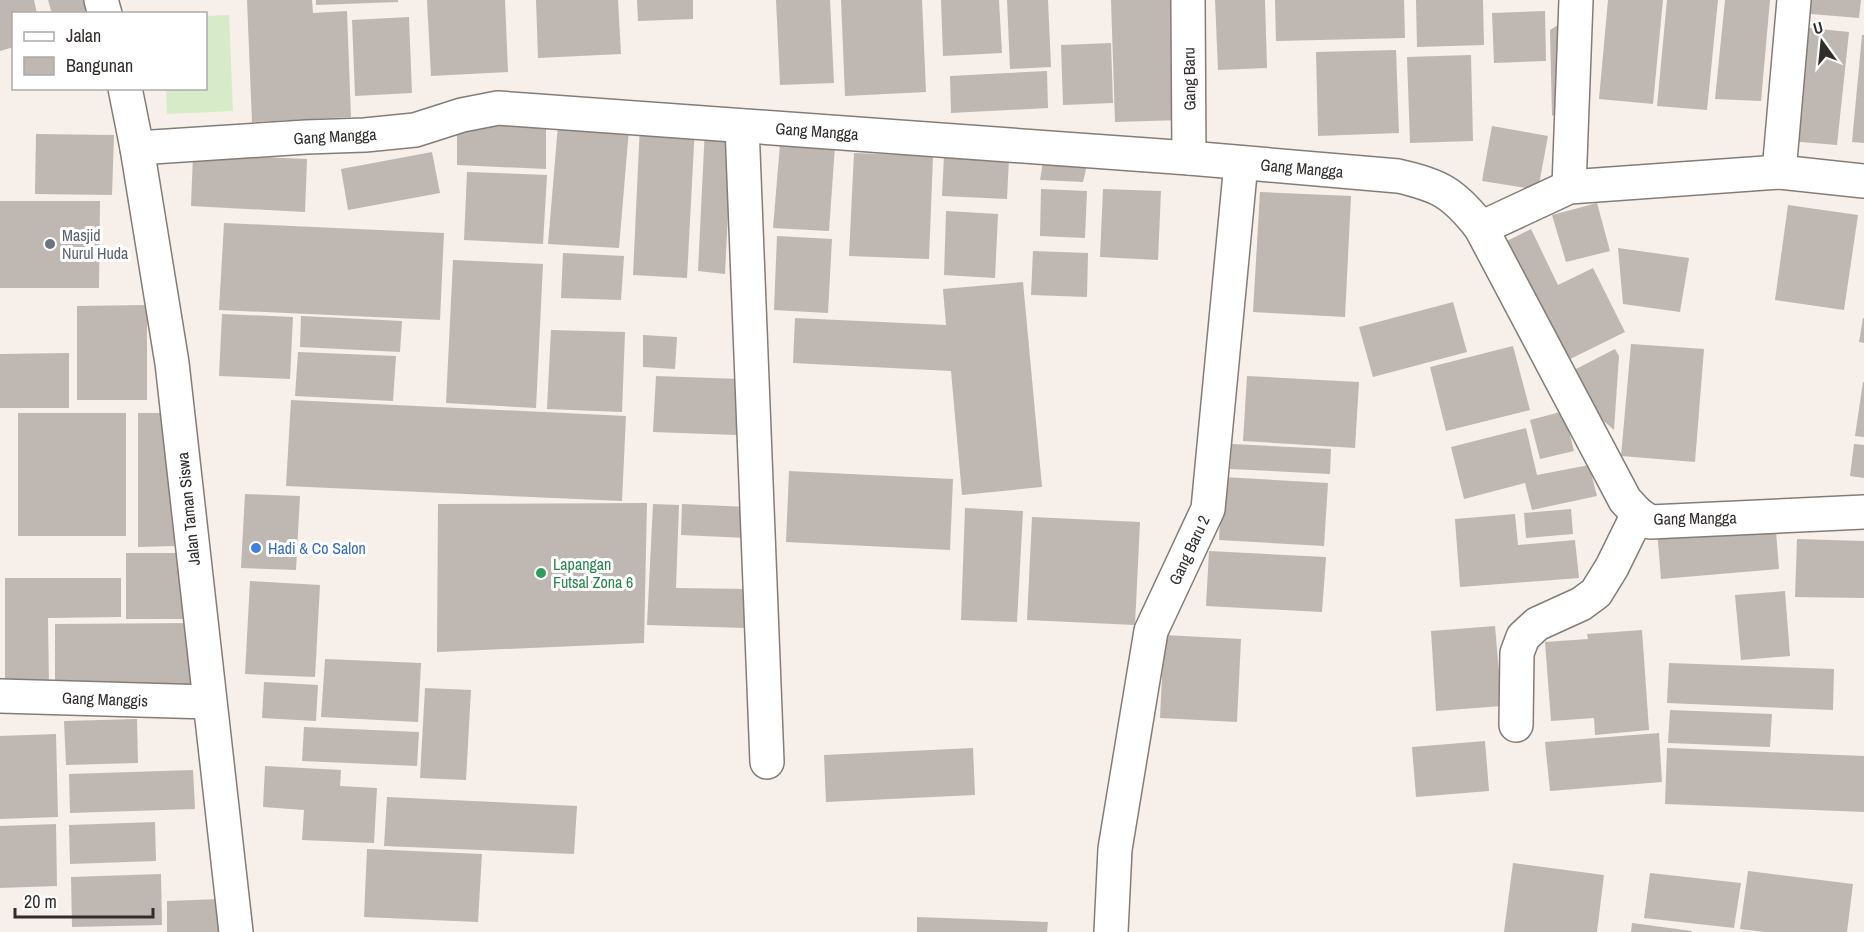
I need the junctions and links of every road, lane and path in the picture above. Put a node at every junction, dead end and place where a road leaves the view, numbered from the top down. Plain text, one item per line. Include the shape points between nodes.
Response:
1 (1188, 0) edge
2 (1576, 0) edge
3 (1794, 0) edge
4 (125, 90) edge
5 (742, 126) junction
6 (137, 148) junction
7 (1190, 158) junction
8 (1241, 164) junction
9 (1779, 171) junction
10 (1864, 181) edge
11 (1569, 187) junction
12 (1481, 228) junction
13 (1864, 512) edge
14 (1638, 514) junction
15 (0, 696) edge
16 (209, 702) junction
17 (1516, 725) dead end
18 (767, 762) dead end
19 (236, 932) edge
20 (1111, 932) edge

1 - 7 street, Gang Baru
2 - 11 street
3 - 9 street
4 - 6 street, Jalan Taman Siswa
5 - 6 street, Gang Mangga via 498,108 415,130
5 - 7 street, Gang Mangga
5 - 18 street
6 - 16 street, Jalan Taman Siswa via 171,363
7 - 8 street, Gang Mangga
8 - 12 street, Gang Mangga via 1398,176 1427,182 1449,193
8 - 20 street, Gang Baru 2 via 1208,509 1151,631 1115,849
9 - 10 street
9 - 11 street
11 - 12 street
12 - 14 street, Gang Mangga via 1625,500
13 - 14 street, Gang Mangga via 1650,522
14 - 17 street via 1596,593 1537,624 1523,637 1517,653
15 - 16 street, Gang Manggis
16 - 19 street, Jalan Taman Siswa

